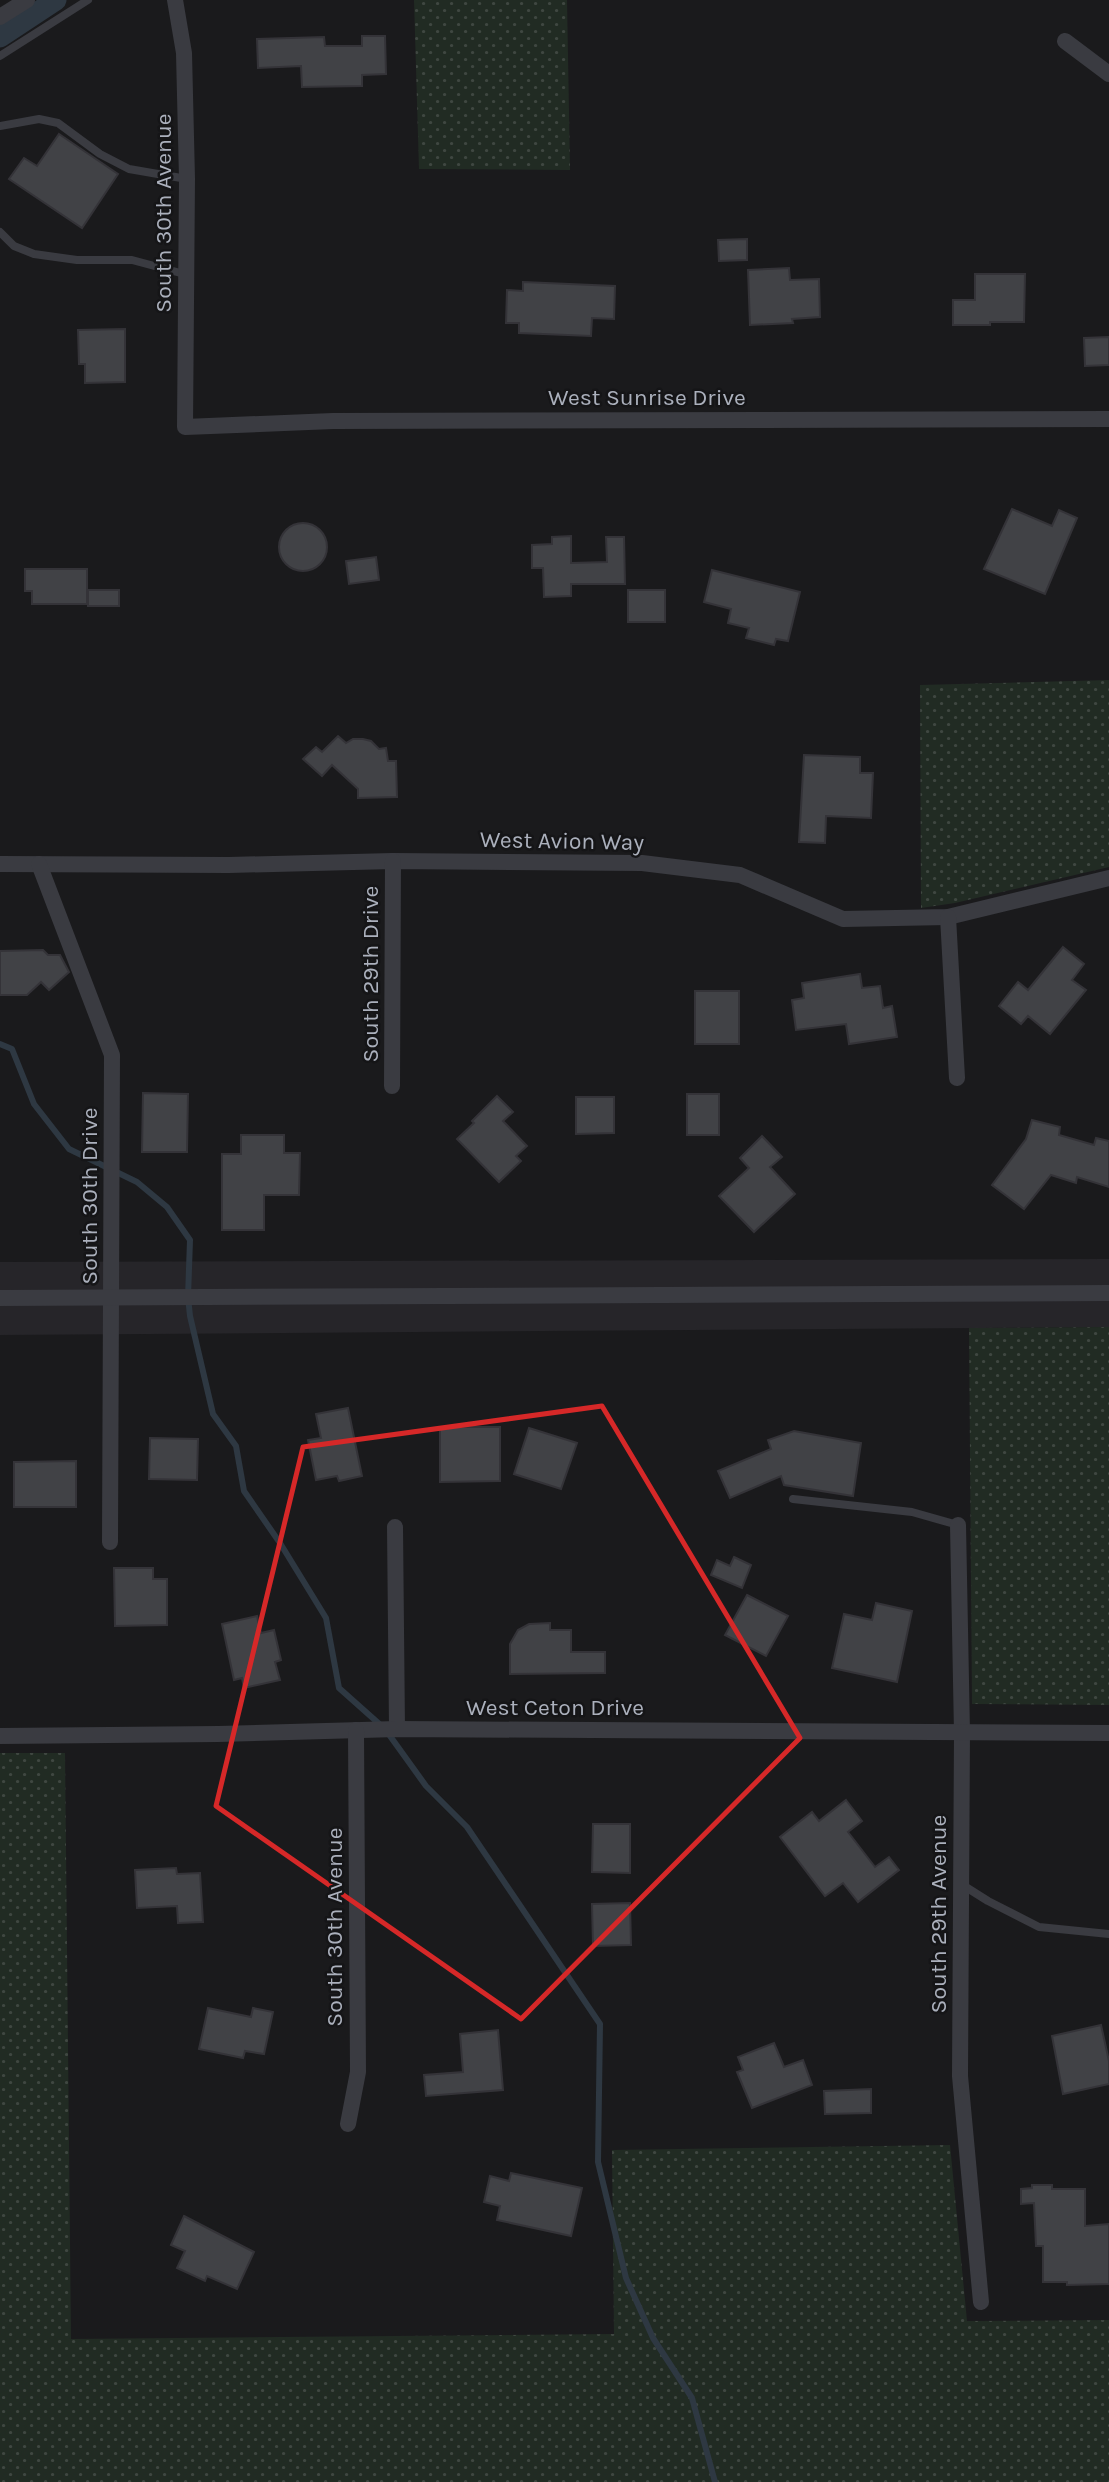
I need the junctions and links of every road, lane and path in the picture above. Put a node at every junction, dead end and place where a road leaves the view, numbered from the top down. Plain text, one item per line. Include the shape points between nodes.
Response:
1 (27, 0) edge
2 (88, 0) edge
3 (175, 0) edge
4 (0, 17) edge
5 (1065, 41) dead end
6 (0, 56) edge
7 (1109, 74) edge
8 (0, 126) edge
9 (187, 179) junction
10 (0, 232) edge
11 (188, 275) junction
12 (1109, 419) edge
13 (185, 427) joint
14 (394, 861) junction
15 (0, 864) edge
16 (39, 864) junction
17 (1109, 878) edge
18 (948, 917) junction
19 (957, 1078) dead end
20 (392, 1086) dead end
21 (1109, 1293) edge
22 (111, 1297) junction
23 (0, 1298) edge
24 (793, 1499) dead end
25 (958, 1525) joint
26 (395, 1527) dead end
27 (110, 1542) dead end
28 (397, 1728) junction
29 (356, 1730) junction
30 (962, 1733) junction
31 (1109, 1733) edge
32 (0, 1736) edge
33 (961, 1884) junction
34 (1109, 1934) edge
35 (348, 2124) dead end
36 (981, 2302) dead end

1 - 4 street
2 - 6 lane
3 - 9 street, South 30th Avenue via 184,53
5 - 7 street
8 - 9 lane via 39,119 58,123 128,169
9 - 11 street, South 30th Avenue
10 - 11 lane via 14,246 34,254 132,260
11 - 13 street, South 30th Avenue
12 - 13 street, West Sunrise Drive via 333,421
14 - 16 street, West Avion Way
14 - 18 street, West Avion Way via 642,863 740,875 843,919
14 - 20 street, South 29th Drive
15 - 16 street, West Avion Way
16 - 22 street, South 30th Drive via 112,1055
17 - 18 street, West Avion Way
18 - 19 street
21 - 22 street
22 - 23 street
22 - 27 street, South 30th Drive
24 - 25 lane via 912,1512
25 - 30 street, South 29th Avenue
26 - 28 street
28 - 29 street, West Ceton Drive
28 - 30 street, West Ceton Drive
29 - 32 street, West Ceton Drive
29 - 35 street, South 30th Avenue via 358,2072
30 - 31 street, West Ceton Drive
30 - 33 street, South 29th Avenue
33 - 34 lane via 1039,1927
33 - 36 street, South 29th Avenue via 960,2076

